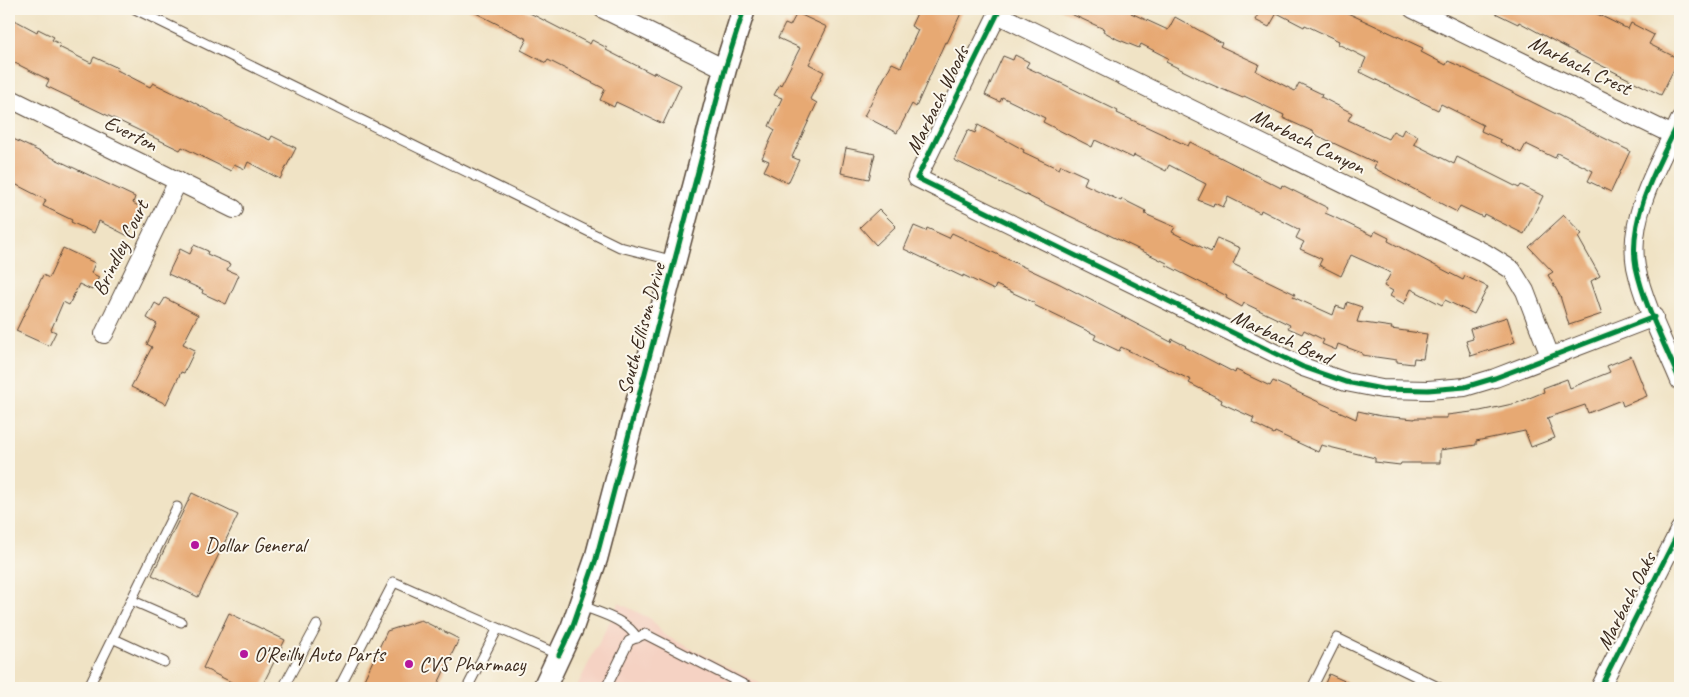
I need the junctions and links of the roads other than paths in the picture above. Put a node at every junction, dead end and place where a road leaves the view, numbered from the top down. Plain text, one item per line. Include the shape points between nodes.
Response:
1 (135, 9) edge
2 (603, 9) edge
3 (744, 9) edge
4 (1413, 9) edge
5 (999, 12) edge
6 (726, 69) junction
7 (9, 98) edge
8 (1676, 128) edge
9 (917, 178) joint
10 (178, 181) junction
11 (234, 208) dead end
12 (676, 261) junction
13 (1654, 317) junction
14 (104, 334) dead end
15 (1550, 356) junction
16 (1680, 380) edge
17 (176, 507) dead end
18 (1680, 529) edge
19 (131, 600) junction
20 (580, 605) junction
21 (181, 622) dead end
22 (317, 624) dead end
23 (498, 628) junction
24 (112, 638) junction
25 (637, 638) junction
26 (559, 655) junction
27 (164, 662) dead end
28 (88, 688) edge
29 (283, 688) edge
30 (338, 688) edge
31 (466, 688) edge
32 (544, 688) edge
33 (606, 688) edge
34 (750, 688) edge
35 (1312, 688) edge
36 (1440, 688) edge
37 (1600, 688) edge

1 - 12 lane via 620,247
2 - 6 street
3 - 6 street, South Ellison Drive
4 - 8 street, Marbach Crest
5 - 9 street, Marbach Woods
5 - 15 street, Marbach Canyon via 1485,253 1512,270 1525,291
6 - 12 street, South Ellison Drive
7 - 10 street, Everton
8 - 13 street via 1648,187 1635,245 1636,266
9 - 15 street, Marbach Bend via 1302,368 1346,382 1392,389 1464,387
10 - 11 street, Everton
10 - 14 street, Brindley Court
12 - 20 street, South Ellison Drive via 596,560
13 - 15 street, Marbach Bend
13 - 16 street
17 - 19 lane
18 - 37 street, Marbach Oaks
19 - 21 lane
19 - 24 lane
20 - 25 lane via 622,623 632,629
20 - 26 street, South Ellison Drive
22 - 29 lane
23 - 26 lane
23 - 30 lane via 394,582
23 - 31 lane
24 - 27 lane
24 - 28 lane
25 - 33 lane via 629,641
25 - 34 lane via 645,634
26 - 32 street, South Ellison Drive
35 - 36 lane via 1337,638

